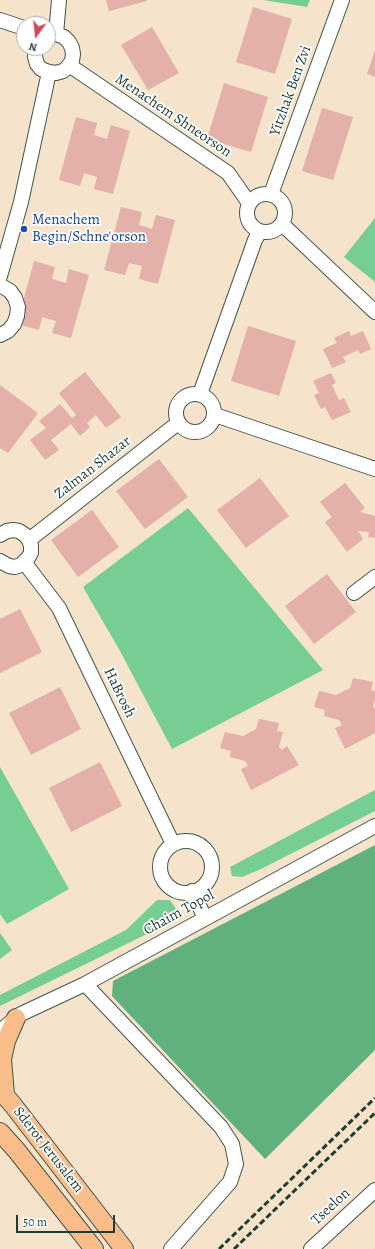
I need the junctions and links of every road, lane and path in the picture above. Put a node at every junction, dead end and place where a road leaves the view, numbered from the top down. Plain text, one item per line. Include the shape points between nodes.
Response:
1 (59, 0) edge
2 (342, 0) edge
3 (56, 16) edge
4 (0, 20) edge
5 (16, 25) edge
6 (56, 36) edge
7 (34, 56) edge
8 (69, 65) junction
9 (49, 72) junction
10 (271, 194) junction
11 (249, 203) junction
12 (282, 224) junction
13 (260, 231) junction
14 (0, 276) edge
15 (0, 285) edge
16 (375, 312) edge
17 (0, 335) edge
18 (200, 394) junction
19 (215, 415) junction
20 (178, 423) junction
21 (375, 469) edge
22 (0, 535) edge
23 (29, 540) junction
24 (0, 562) edge
25 (24, 562) junction
26 (375, 577) edge
27 (354, 593) dead end
28 (375, 826) edge
29 (173, 844) junction
30 (192, 892) junction
31 (205, 918) junction
32 (85, 984) junction
33 (8, 1020) edge
34 (0, 1031) edge
35 (2, 1092) edge
36 (0, 1132) edge
37 (0, 1137) edge
38 (17, 1151) junction
39 (375, 1190) edge
40 (122, 1247) edge
41 (94, 1249) edge
42 (172, 1249) edge
43 (311, 1249) edge

1 - 3 street
2 - 10 street, Yitzhak Ben Zvi
4 - 5 street
6 - 8 street via 64,37 72,48 72,61
7 - 9 street via 41,69
8 - 9 street via 63,71
8 - 11 street, Menachem Shneorson via 228,174
9 - 14 street via 21,202
10 - 11 street via 259,195
10 - 12 street via 282,202 285,208
11 - 13 street via 247,216 254,228
12 - 13 street via 271,231
12 - 16 street
13 - 18 street
15 - 17 street via 10,291 18,307 14,324
18 - 19 street via 212,402
18 - 20 street via 188,394 178,403
19 - 20 street via 212,424 201,432 189,431
19 - 21 street
20 - 23 street, Zalman Shazar
22 - 23 street via 7,531 19,531
23 - 25 street via 31,553
24 - 25 street via 15,567
25 - 29 street, HaBrosh via 59,608
26 - 27 street
28 - 31 street, Chaim Topol
29 - 30 street via 161,860 162,876 172,888
29 - 30 street via 193,842 204,848 210,857 210,877 202,887
30 - 31 street
31 - 32 street, Chaim Topol
32 - 33 street, Chaim Topol
32 - 42 street via 221,1127 232,1144 236,1164 230,1182
33 - 34 street, Chaim Topol
33 - 35 main road via 2,1059
35 - 40 main road, Sderot Jerusalem
36 - 38 main road, Sderot Jerusalem
37 - 38 main road
38 - 41 main road, Sderot Jerusalem
39 - 43 street, Tseelon

